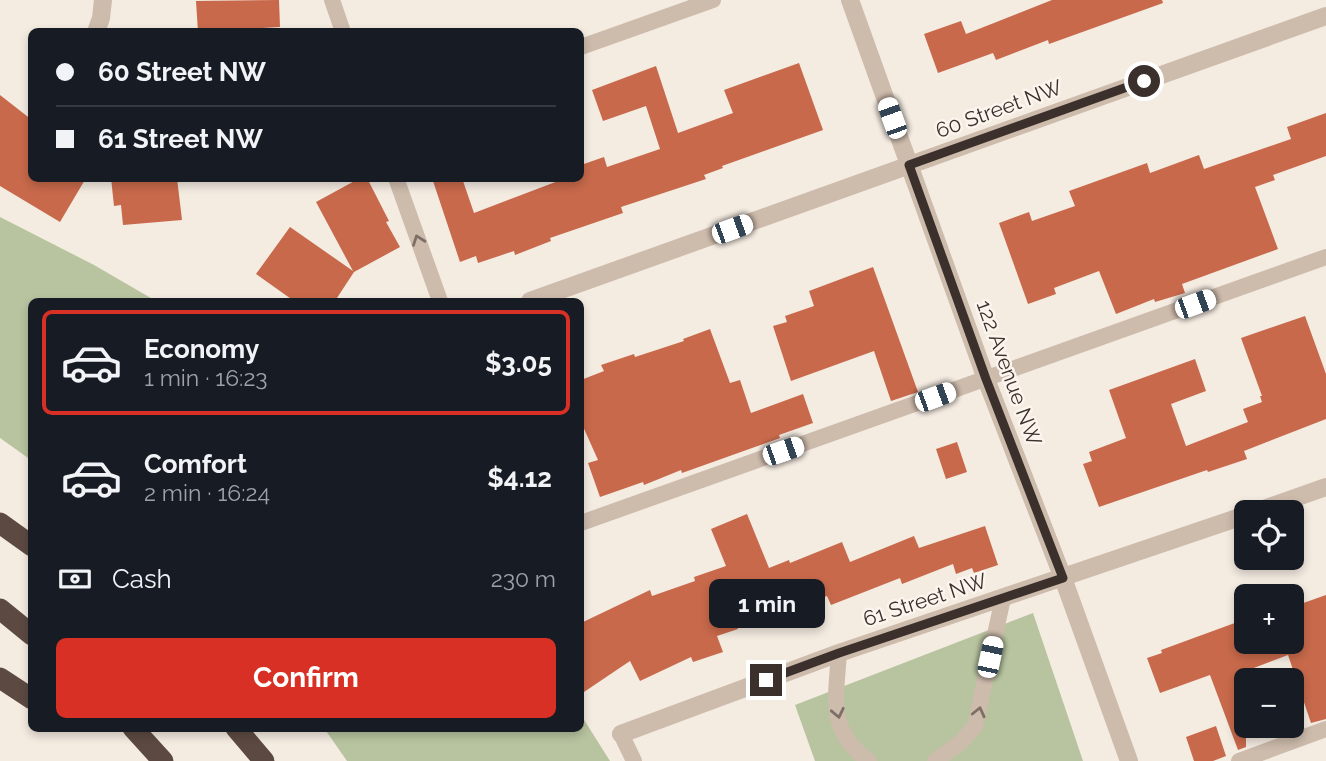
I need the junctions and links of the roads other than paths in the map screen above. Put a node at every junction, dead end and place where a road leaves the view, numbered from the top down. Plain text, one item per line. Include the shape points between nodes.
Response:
1 (103, 0) edge
2 (332, 0) edge
3 (713, 0) edge
4 (850, 0) edge
5 (1326, 16) edge
6 (97, 28) edge
7 (342, 28) edge
8 (584, 46) edge
9 (909, 165) junction
10 (397, 182) edge
11 (1326, 257) edge
12 (439, 298) edge
13 (538, 298) edge
14 (986, 379) junction
15 (1326, 487) edge
16 (1289, 500) edge
17 (1234, 519) edge
18 (584, 522) edge
19 (0, 523) edge
20 (28, 543) edge
21 (1063, 578) junction
22 (1003, 598) junction
23 (0, 609) edge
24 (28, 632) edge
25 (839, 653) junction
26 (0, 678) edge
27 (28, 696) edge
28 (1326, 729) edge
29 (137, 732) edge
30 (239, 732) edge
31 (621, 734) joint
32 (163, 761) edge
33 (264, 761) edge
34 (634, 761) edge
35 (869, 761) edge
36 (935, 761) edge
37 (1129, 761) edge
38 (1239, 761) edge

1 - 6 street
2 - 7 lane
3 - 8 lane
4 - 9 street, 122 Avenue NW
5 - 9 street, 60 Street NW
9 - 13 street, 60 Street NW
9 - 14 street, 122 Avenue NW
12 -> 10 lane
11 - 14 lane
14 - 18 lane
14 - 21 street, 122 Avenue NW
15 - 16 street
17 - 21 street, 61 Street NW
19 - 20 highway
21 - 22 street, 61 Street NW
21 - 37 street, 122 Avenue NW
22 - 25 street, 61 Street NW
36 -> 22 lane via 975,726
23 - 24 highway
25 - 31 street, 61 Street NW
25 -> 35 lane via 835,712 852,748
26 - 27 highway
28 - 38 lane
29 - 32 highway
30 - 33 highway
31 - 34 lane

